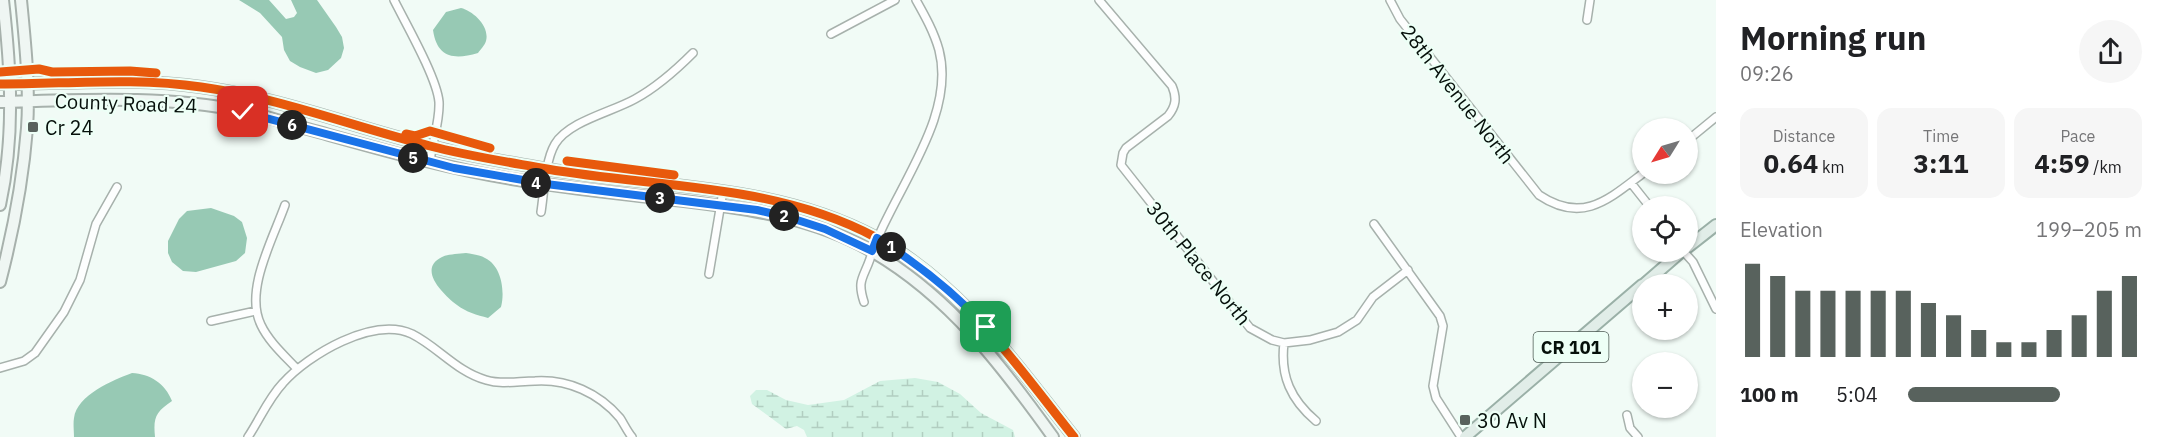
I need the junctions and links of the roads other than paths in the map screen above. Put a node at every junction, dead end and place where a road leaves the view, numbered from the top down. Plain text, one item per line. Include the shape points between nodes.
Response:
1 (3, 0) edge
2 (21, 0) edge
3 (394, 0) edge
4 (895, 0) edge
5 (916, 0) edge
6 (1099, 0) edge
7 (1390, 0) edge
8 (1590, 0) edge
9 (1587, 20) dead end
10 (831, 34) dead end
11 (693, 53) dead end
12 (26, 83) junction
13 (5, 84) edge
14 (26, 100) junction
15 (5, 101) edge
16 (1716, 117) edge
17 (1698, 132) edge
18 (431, 147) junction
19 (430, 162) junction
20 (548, 169) junction
21 (1631, 183) joint
22 (546, 184) junction
23 (117, 187) dead end
24 (723, 191) junction
25 (1641, 196) edge
26 (0, 205) edge
27 (285, 205) dead end
28 (722, 205) junction
29 (541, 212) dead end
30 (1374, 224) dead end
31 (1716, 225) edge
32 (1698, 239) edge
33 (875, 244) junction
34 (1670, 262) edge
35 (1692, 262) edge
36 (1408, 270) junction
37 (709, 274) dead end
38 (1656, 274) edge
39 (0, 282) edge
40 (1632, 294) edge
41 (864, 302) dead end
42 (1716, 309) edge
43 (256, 311) junction
44 (211, 321) dead end
45 (1284, 343) junction
46 (0, 368) edge
47 (297, 369) junction
48 (1627, 415) dead end
49 (1316, 422) dead end
50 (248, 437) edge
51 (632, 437) edge
52 (1053, 437) edge
53 (1074, 437) edge
54 (1463, 437) edge
55 (1638, 437) edge

1 - 13 street
2 - 12 street
3 - 18 street via 435,86 438,103
4 - 10 street
5 - 33 street via 939,51 941,92 929,132
6 - 45 street, 30th Place North via 1172,86 1176,102 1168,116 1126,148 1121,165 1240,318 1260,335
7 - 21 street, 28th Avenue North via 1530,185 1550,203 1576,209 1603,203
8 - 9 street
11 - 20 street via 656,86 563,134 550,154
12 - 13 street, County Road 24
12 - 14 street
12 - 18 street, County Road 24 via 138,82 201,87 286,105
13 - 15 street
14 - 15 street, County Road 24
14 - 19 street, County Road 24 via 147,99 200,104
14 - 39 street via 27,127 18,204
15 - 26 street via 8,162
16 - 17 street
18 - 19 street
18 - 20 street, County Road 24
19 - 22 street, County Road 24
20 - 22 street
20 - 24 street, County Road 24
21 - 25 street
22 - 28 street, County Road 24
22 - 29 street
23 - 46 street via 96,224 80,280 64,312 35,353 24,361
24 - 28 street
24 - 33 street, County Road 24 via 808,208 844,222
27 - 43 street via 258,278
28 - 33 street, County Road 24 via 791,218
28 - 37 street
30 - 36 street
31 - 32 main road
33 - 41 street via 859,286
33 - 52 street, County Road 24 via 956,315 1006,373
33 - 53 street, County Road 24 via 936,278 967,306
34 - 38 main road, CR 101
35 - 42 street
36 - 45 street via 1373,297 1348,327 1310,340
36 - 54 street via 1440,316 1443,326 1433,386 1436,398
40 - 54 main road, CR 101
43 - 44 street
43 - 47 street via 262,327
45 - 49 street via 1287,383 1294,398
47 - 50 street via 275,393
47 - 51 street via 329,348 363,334 399,330 487,380 547,380 580,388 609,407
48 - 55 street via 1629,428

